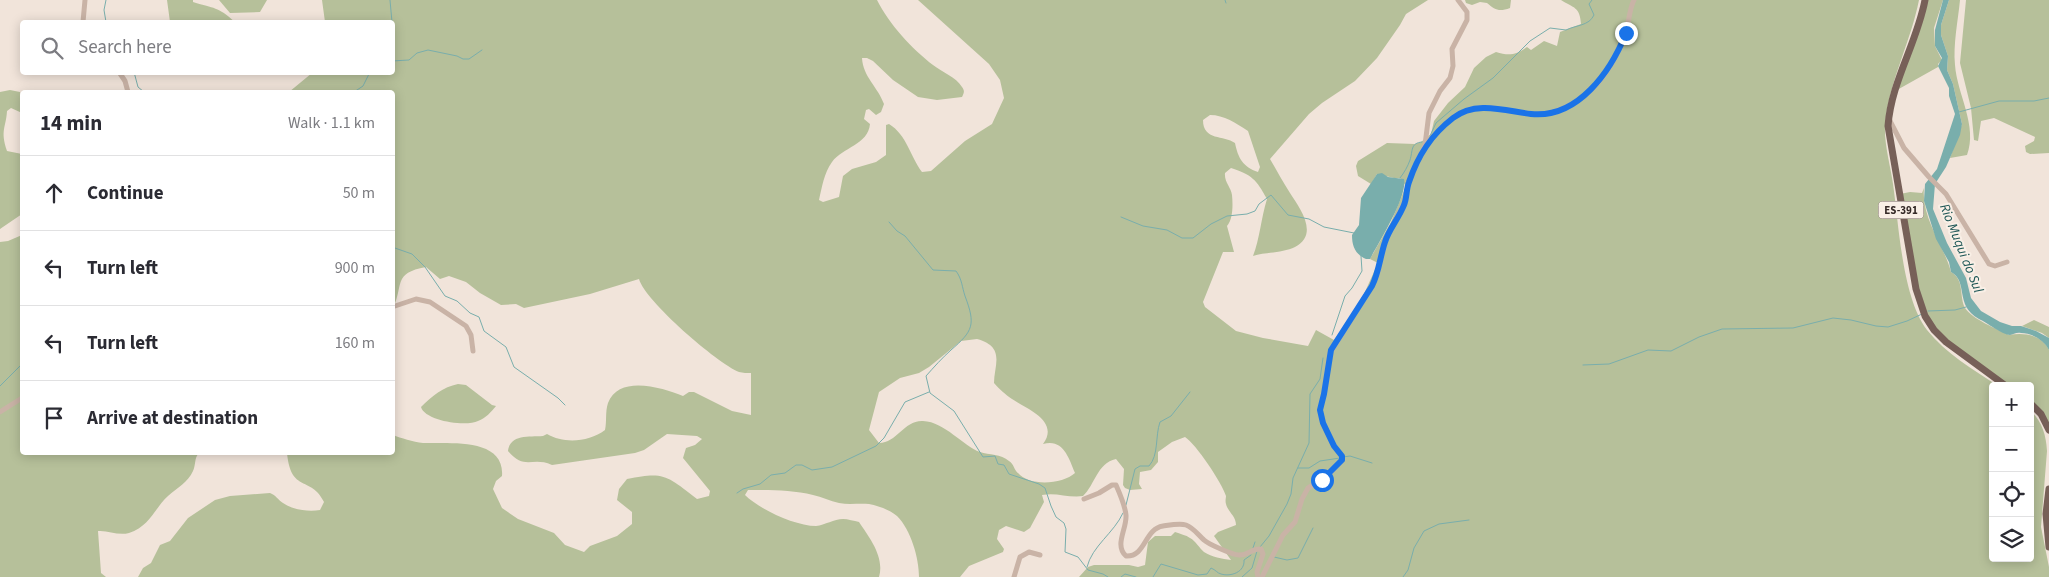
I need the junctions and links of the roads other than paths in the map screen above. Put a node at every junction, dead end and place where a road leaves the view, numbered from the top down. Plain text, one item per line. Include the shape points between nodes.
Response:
1 (85, 0) edge
2 (1458, 0) edge
3 (1634, 0) edge
4 (1925, 0) edge
5 (83, 20) edge
6 (121, 75) edge
7 (127, 90) edge
8 (1889, 119) junction
9 (1426, 145) junction
10 (2007, 262) dead end
11 (395, 306) edge
12 (473, 351) dead end
13 (2001, 382) edge
14 (20, 399) edge
15 (2034, 407) edge
16 (0, 412) edge
17 (2049, 430) edge
18 (2049, 489) edge
19 (1084, 499) dead end
20 (2049, 546) edge
21 (1040, 555) dead end
22 (1014, 577) edge
23 (1260, 577) edge

1 - 5 street
2 - 9 street via 1467,12 1467,20 1452,48 1450,78 1429,113
3 - 9 street via 1626,33 1613,60 1600,80 1573,104 1537,114 1489,108 1462,112
4 - 8 main road, ES-391
6 - 7 street
8 - 10 street via 1900,143 1946,194 1989,264 1995,266
8 - 13 main road, ES-391 via 1888,133 1920,306 1929,323 1946,342
9 - 23 street via 1409,181 1404,204 1386,239 1372,286 1330,354 1320,415 1342,460 1326,477 1308,488 1295,522 1283,535
11 - 12 street via 416,299 430,302 466,326
14 - 16 street
15 - 17 main road
18 - 20 main road via 2046,525
19 - 23 street via 1112,484 1116,485 1125,513 1120,545 1126,556 1140,550 1154,529 1184,524 1208,544 1237,555 1261,549 1263,554 1257,572
21 - 22 street via 1029,552 1020,557

